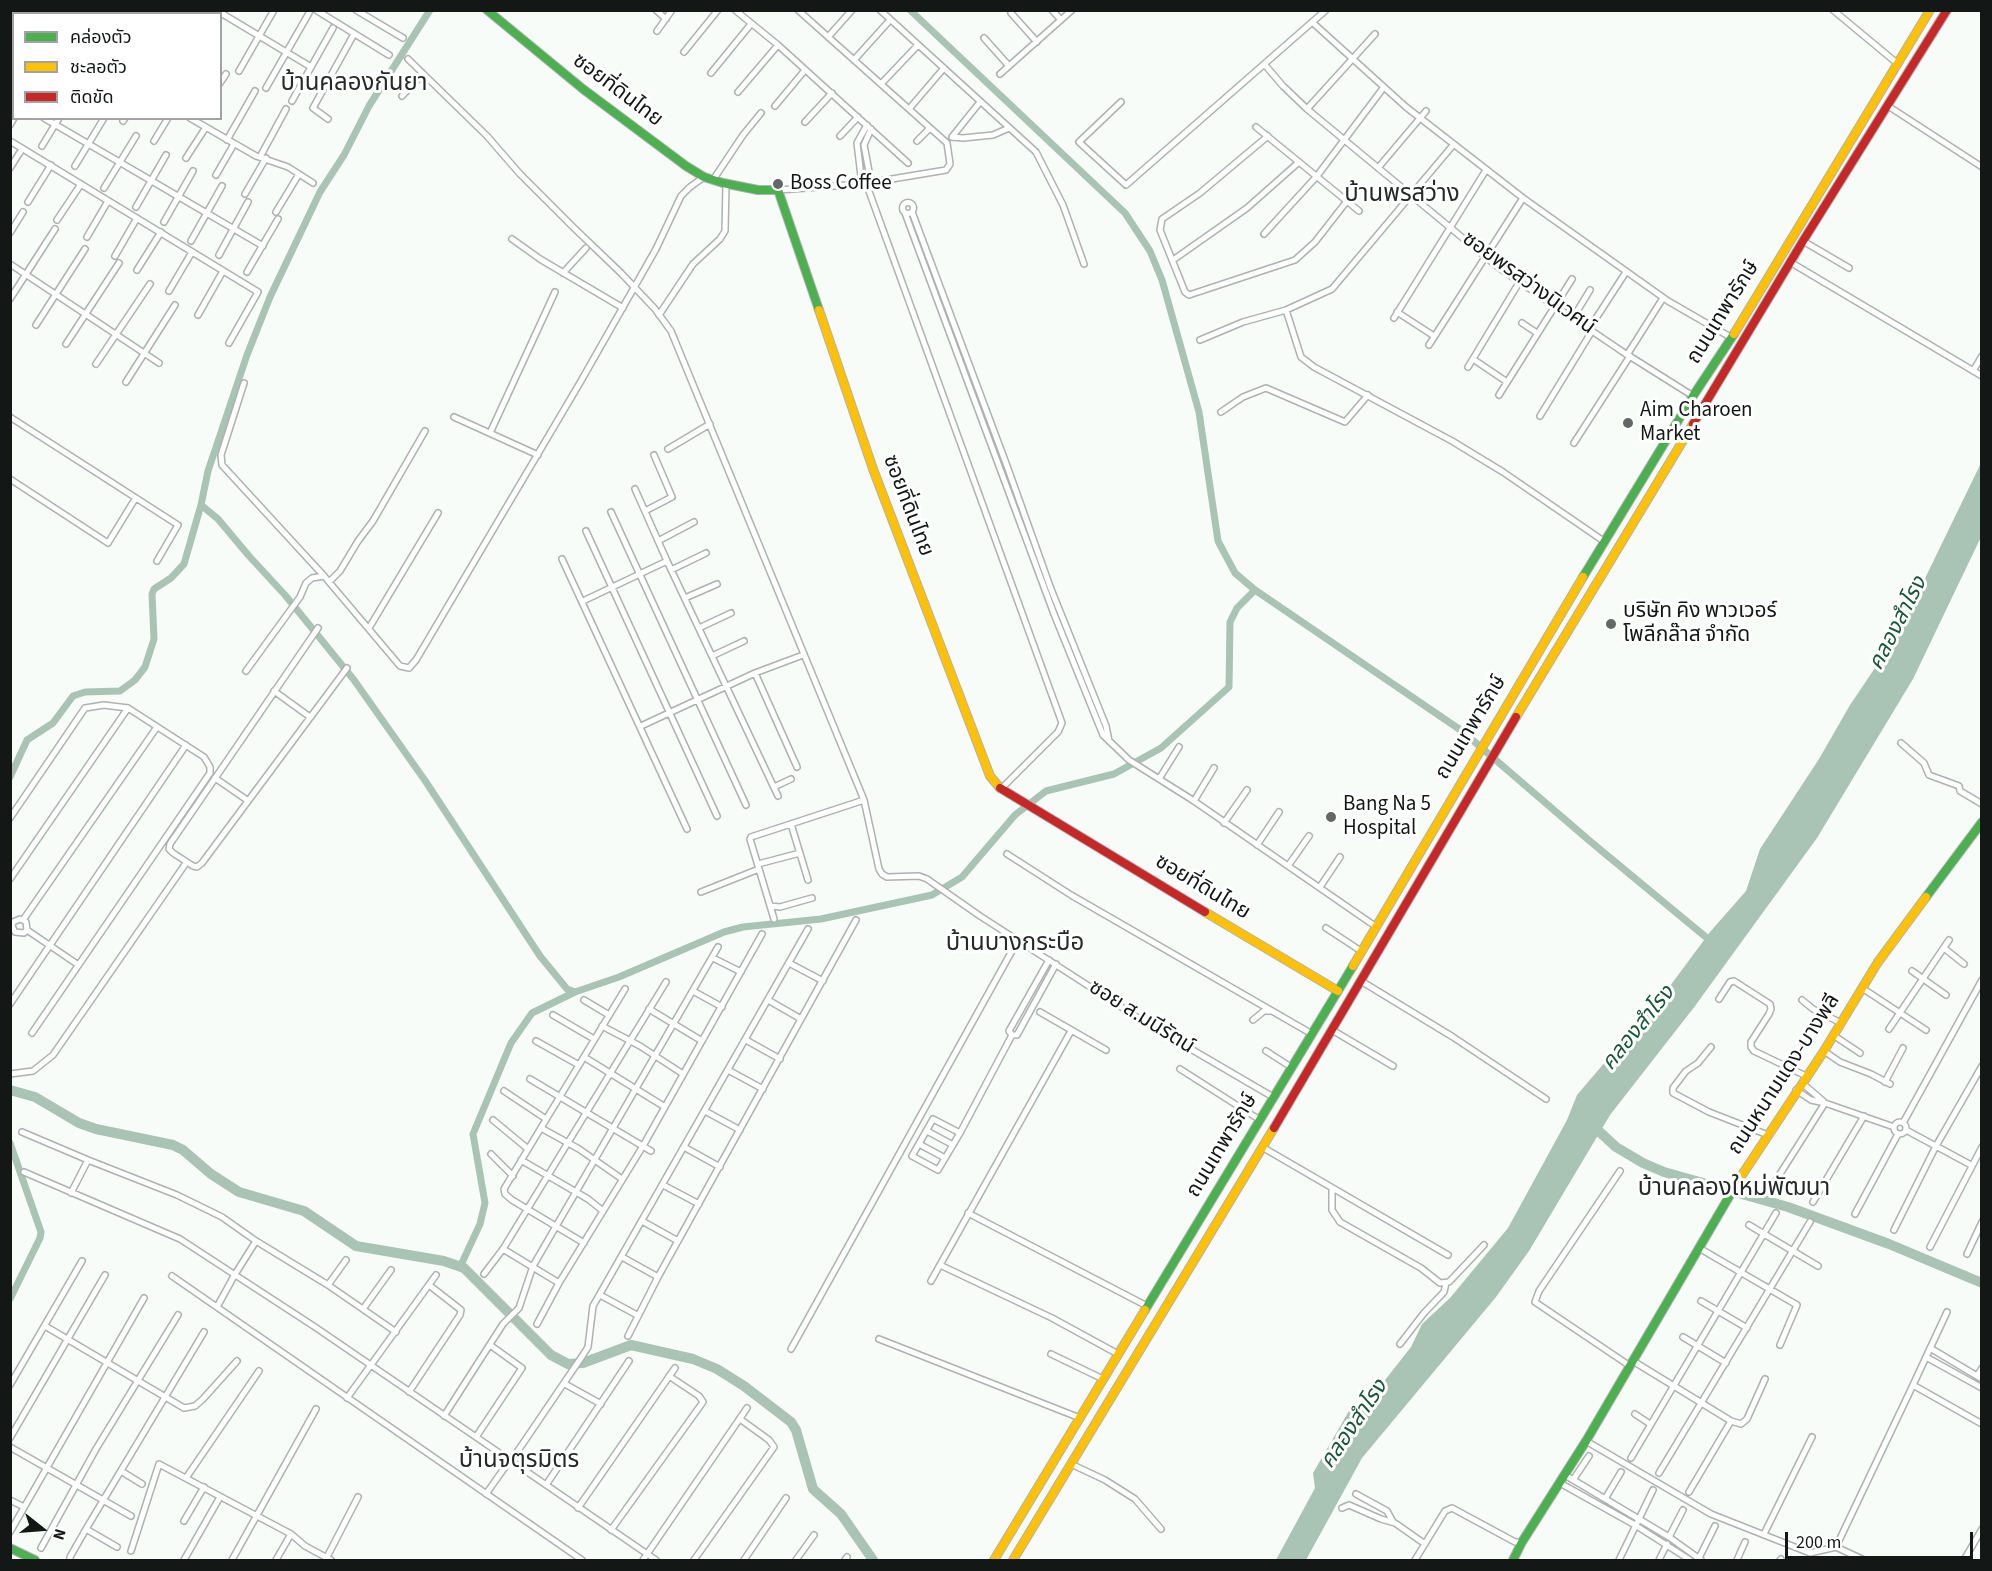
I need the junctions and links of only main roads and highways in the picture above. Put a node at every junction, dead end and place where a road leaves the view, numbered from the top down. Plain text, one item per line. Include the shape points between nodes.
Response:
1 (487, 10) edge
2 (1930, 10) edge
3 (1947, 10) edge
4 (1982, 822) edge
5 (1338, 991) junction
6 (1026, 1507) junction
7 (1040, 1515) junction
8 (10, 1548) edge
9 (35, 1560) edge
10 (994, 1560) edge
11 (1013, 1560) edge
12 (1513, 1560) edge

1 - 5 main road, ซอยที่ดินไทย via 686,166 726,184 778,190 876,478 990,776 1001,789
2 - 5 main road, ถนนเทพารักษ์ via 1485,740
3 - 7 main road, ถนนเทพารักษ์ via 1790,262
4 - 12 main road, ถนนหนามแดง-บางพลี via 1878,962 1740,1178
5 - 6 main road, ถนนเทพารักษ์
6 - 7 main road
6 - 10 main road, ถนนเทพารักษ์
7 - 11 main road, ถนนเทพารักษ์
8 - 9 main road

